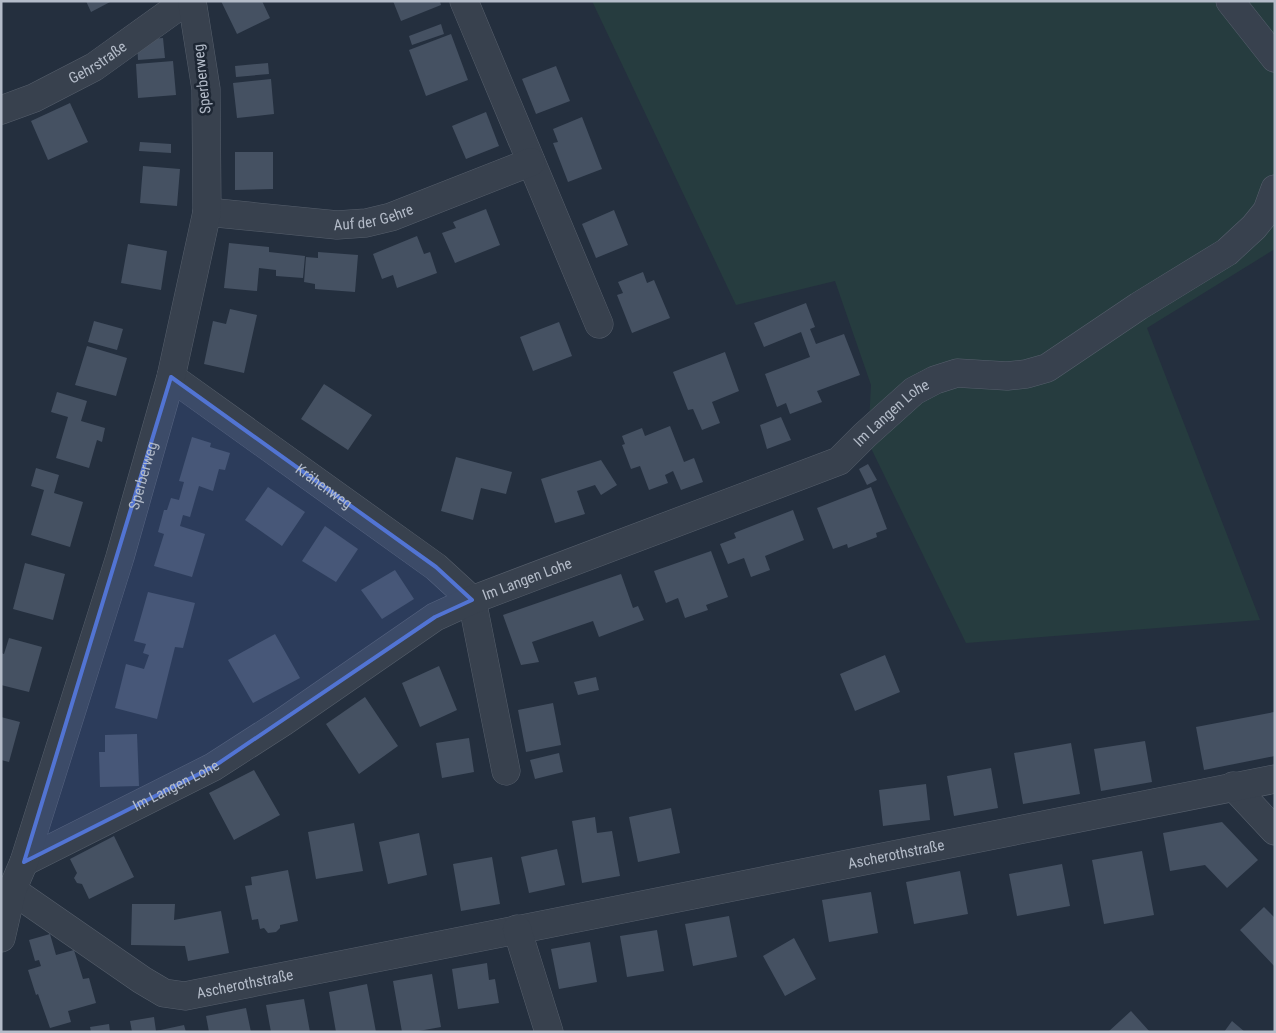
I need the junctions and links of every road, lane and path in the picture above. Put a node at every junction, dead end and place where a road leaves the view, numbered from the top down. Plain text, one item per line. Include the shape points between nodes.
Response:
1 (186, 1) edge
2 (192, 1) edge
3 (464, 1) edge
4 (1230, 1) edge
5 (1275, 58) edge
6 (1, 110) edge
7 (531, 162) junction
8 (1275, 189) edge
9 (207, 212) junction
10 (598, 324) dead end
11 (171, 377) junction
12 (472, 600) junction
13 (506, 771) dead end
14 (1275, 779) edge
15 (1233, 786) junction
16 (1275, 831) edge
17 (24, 862) junction
18 (7, 892) edge
19 (517, 929) junction
20 (1, 938) edge
21 (549, 1032) edge

1 - 6 street, Gehrstraße via 94,67 34,98
2 - 9 street, Sperberweg via 206,89
3 - 7 street
4 - 5 street
7 - 9 street, Auf der Gehre via 391,217 366,223 337,225
7 - 10 street
8 - 12 street, Im Langen Lohe via 1267,211 1227,252 1047,368 1007,376 957,373 936,380 914,391 839,461
9 - 11 street, Sperberweg
11 - 12 street, Krähenweg via 436,567
11 - 17 street, Sperberweg via 117,567
12 - 13 street, Im Langen Lohe
12 - 17 street, Im Langen Lohe via 435,617 213,767
14 - 15 street, Ascherothstraße
15 - 16 street
15 - 19 street, Ascherothstraße
17 - 18 street, Sperberweg
18 - 19 street, Ascherothstraße via 164,993 185,996
18 - 20 street, Sperberweg
19 - 21 street

